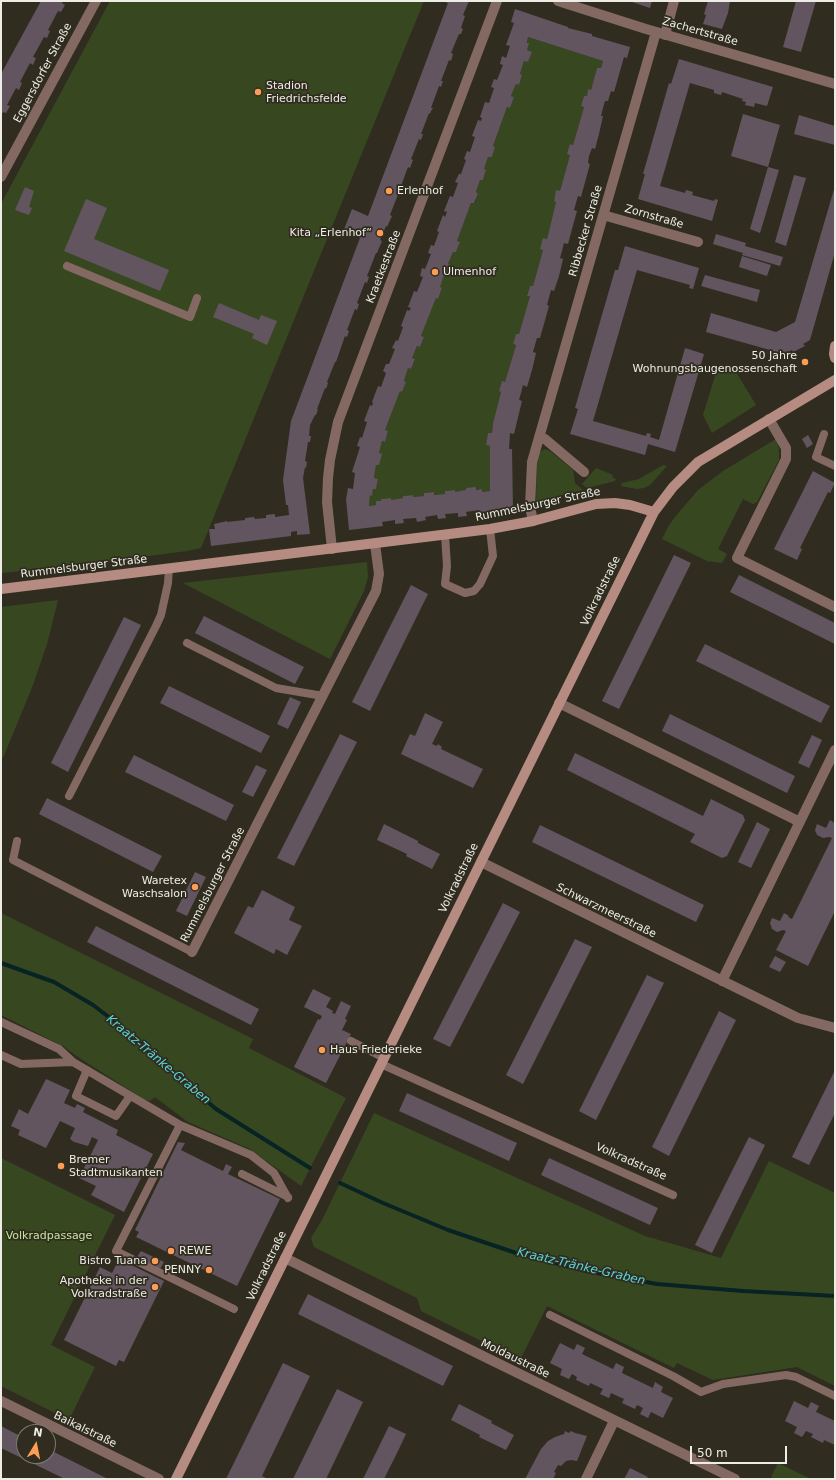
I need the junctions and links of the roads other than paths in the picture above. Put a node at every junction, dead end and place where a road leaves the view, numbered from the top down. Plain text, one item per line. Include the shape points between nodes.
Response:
1 (96, 1) edge
2 (497, 1) edge
3 (558, 1) edge
4 (674, 1) edge
5 (660, 33) junction
6 (835, 84) edge
7 (1, 177) edge
8 (603, 214) junction
9 (698, 242) dead end
10 (67, 266) dead end
11 (197, 298) dead end
12 (835, 346) edge
13 (835, 358) edge
14 (835, 380) edge
15 (769, 419) junction
16 (824, 434) dead end
17 (539, 437) junction
18 (835, 466) edge
19 (584, 472) dead end
20 (654, 512) junction
21 (533, 521) junction
22 (490, 529) junction
23 (445, 535) junction
24 (376, 544) junction
25 (332, 549) junction
26 (169, 568) junction
27 (1, 589) edge
28 (835, 607) edge
29 (187, 642) dead end
30 (322, 696) junction
31 (559, 703) junction
32 (835, 750) edge
33 (70, 796) dead end
34 (800, 822) junction
35 (17, 841) dead end
36 (481, 862) junction
37 (192, 952) joint
38 (722, 981) junction
39 (1, 1022) edge
40 (835, 1028) edge
41 (351, 1041) dead end
42 (1, 1055) edge
43 (382, 1061) junction
44 (73, 1062) junction
45 (87, 1070) junction
46 (130, 1096) junction
47 (180, 1125) junction
48 (242, 1174) dead end
49 (673, 1195) dead end
50 (285, 1258) junction
51 (234, 1309) dead end
52 (550, 1315) dead end
53 (835, 1396) edge
54 (1, 1402) edge
55 (614, 1421) junction
56 (159, 1479) edge
57 (176, 1479) edge
58 (586, 1479) edge
59 (735, 1479) edge

1 - 7 street, Eggersdorfer Straße
2 - 25 street, Kraetkestraße via 338,422 328,478 327,502
3 - 5 street, Zachertstraße
4 - 5 street, Ribbecker Straße
5 - 6 street, Zachertstraße
5 - 8 street, Ribbecker Straße
8 - 9 street, Zornstraße
8 - 17 street, Ribbecker Straße
10 - 11 lane via 190,317
12 - 13 street
14 - 15 street
15 - 20 street via 698,462 673,486
15 - 28 street via 786,448 786,459 738,558
16 - 18 lane via 816,457
17 - 19 street
17 - 21 street, Ribbecker Straße via 532,462 530,507
20 - 21 street, Rummelsburger Straße via 615,503 596,504
20 - 31 street, Volkradstraße
21 - 22 street, Rummelsburger Straße
22 - 23 street, Rummelsburger Straße
22 - 23 lane via 493,556 480,584 474,591 465,593 445,584
23 - 24 street, Rummelsburger Straße
24 - 25 street, Rummelsburger Straße
24 - 30 street, Rummelsburger Straße via 379,574 376,592
25 - 26 street, Rummelsburger Straße
26 - 27 street, Rummelsburger Straße
26 - 33 lane via 168,583 158,620
29 - 30 lane via 276,688
30 - 37 street, Rummelsburger Straße
31 - 34 street
31 - 36 street, Volkradstraße
32 - 34 street
34 - 38 street
35 - 37 lane, Rummelsburger Straße via 13,860
36 - 38 street, Schwarzmeerstraße
36 - 43 street, Volkradstraße
38 - 40 street, Schwarzmeerstraße via 798,1018
39 - 44 lane via 59,1050
41 - 43 lane
42 - 44 lane via 21,1064
43 - 49 lane, Volkradstraße
43 - 50 street, Volkradstraße
44 - 45 lane
45 - 46 lane
45 - 46 lane via 76,1096 116,1116
46 - 47 lane
47 - 48 lane via 251,1155 274,1173 288,1198
47 - 51 lane via 116,1251
50 - 55 street, Moldaustraße
50 - 57 street, Volkradstraße
52 - 53 lane via 701,1392 723,1384 786,1375 796,1377
54 - 56 street, Baikalstraße
55 - 58 street
55 - 59 street, Moldaustraße

